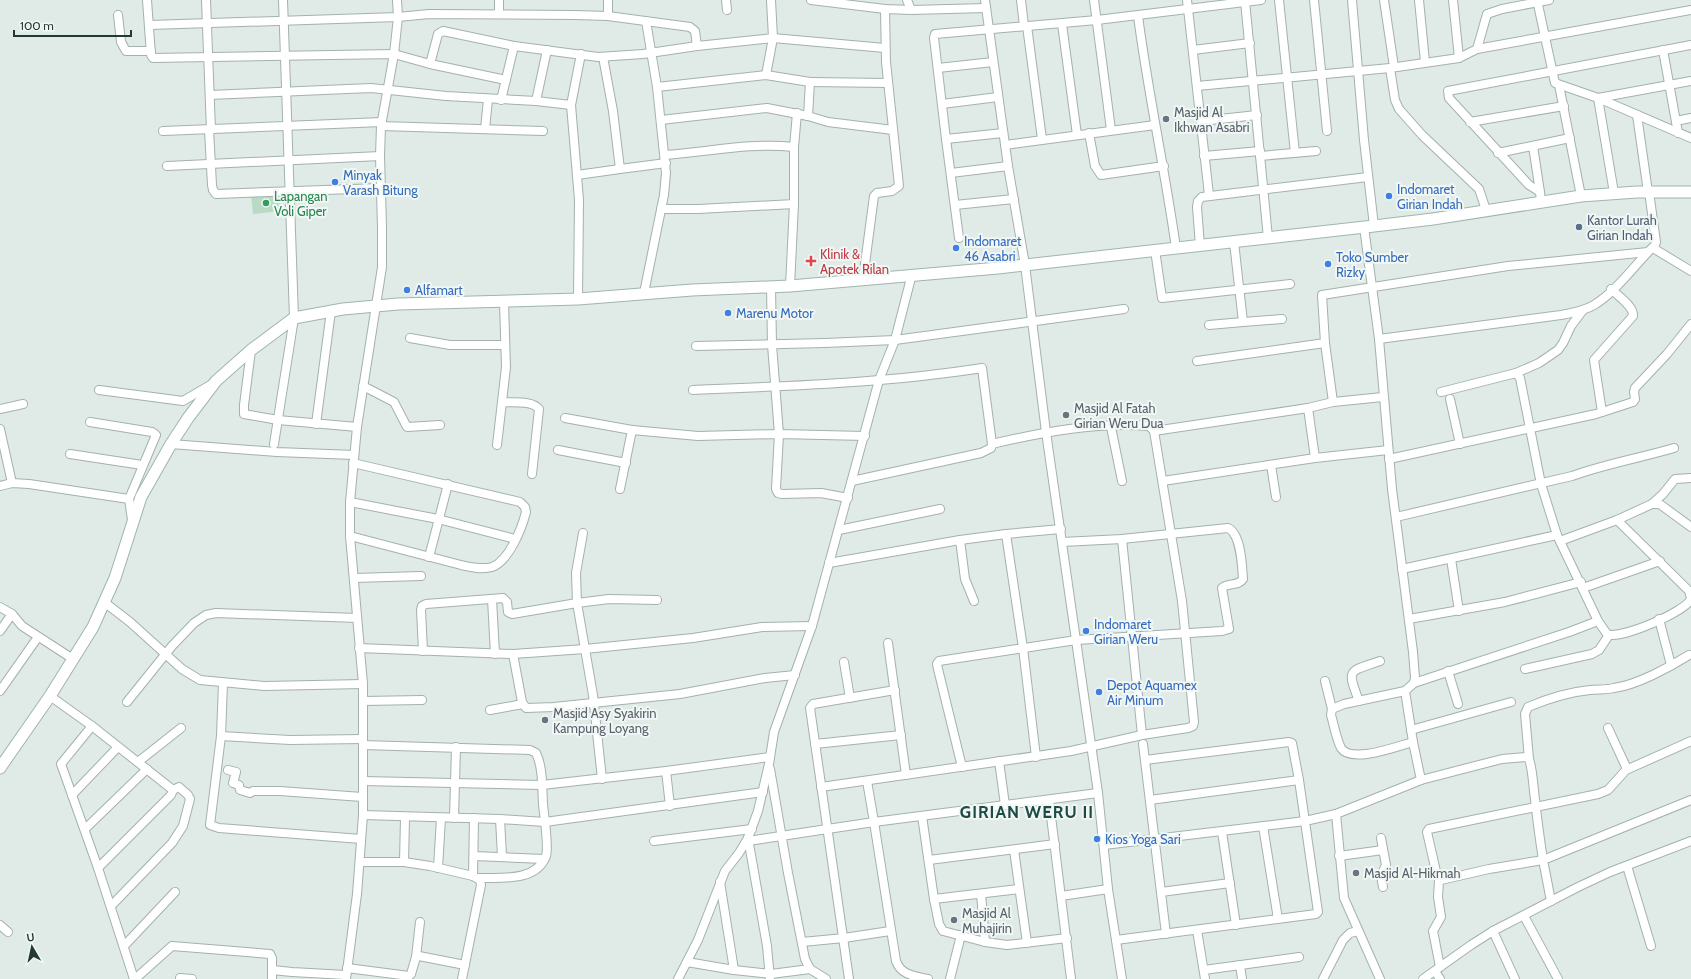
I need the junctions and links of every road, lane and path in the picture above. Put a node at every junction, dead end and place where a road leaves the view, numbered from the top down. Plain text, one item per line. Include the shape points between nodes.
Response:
1 (148, 0) edge
2 (206, 0) edge
3 (283, 0) edge
4 (396, 0) edge
5 (500, 0) edge
6 (608, 0) edge
7 (726, 0) edge
8 (771, 0) edge
9 (811, 0) edge
10 (907, 0) edge
11 (1021, 0) edge
12 (1094, 0) edge
13 (1187, 0) edge
14 (1261, 0) edge
15 (1279, 0) edge
16 (1314, 0) edge
17 (1352, 0) edge
18 (1384, 0) edge
19 (1419, 0) edge
20 (1453, 0) edge
21 (1548, 0) edge
22 (1245, 1) junction
23 (1537, 1) edge
24 (1231, 2) edge
25 (986, 4) edge
26 (885, 9) junction
27 (1188, 9) junction
28 (727, 10) dead end
29 (911, 10) junction
30 (1691, 10) edge
31 (499, 14) junction
32 (118, 15) dead end
33 (608, 16) junction
34 (1138, 16) junction
35 (398, 17) junction
36 (1097, 20) junction
37 (284, 21) junction
38 (646, 21) junction
39 (206, 24) junction
40 (1062, 24) junction
41 (150, 25) junction
42 (1025, 26) junction
43 (990, 30) junction
44 (1544, 36) junction
45 (773, 38) junction
46 (1250, 43) junction
47 (1691, 45) edge
48 (514, 46) junction
49 (697, 46) junction
50 (885, 48) junction
51 (1477, 49) junction
52 (547, 50) junction
53 (1193, 50) junction
54 (1663, 50) junction
55 (151, 51) junction
56 (651, 52) junction
57 (394, 54) junction
58 (581, 54) junction
59 (208, 56) junction
60 (286, 56) junction
61 (603, 57) junction
62 (1459, 58) junction
63 (993, 62) junction
64 (1425, 62) junction
65 (430, 64) junction
66 (1392, 67) junction
67 (938, 68) junction
68 (1552, 71) junction
69 (1358, 72) junction
70 (766, 75) junction
71 (1321, 75) junction
72 (1287, 78) junction
73 (506, 80) junction
74 (1254, 80) junction
75 (1691, 81) edge
76 (810, 82) junction
77 (888, 83) junction
78 (1559, 85) junction
79 (1669, 85) junction
80 (1197, 86) junction
81 (657, 87) junction
82 (388, 90) junction
83 (286, 92) junction
84 (210, 95) junction
85 (998, 97) junction
86 (1598, 98) junction
87 (488, 99) junction
88 (501, 100) junction
89 (536, 101) junction
90 (942, 104) junction
91 (571, 105) junction
92 (1564, 106) junction
93 (797, 113) junction
94 (1257, 115) junction
95 (1637, 115) junction
96 (808, 116) junction
97 (1691, 118) edge
98 (661, 120) junction
99 (1201, 120) junction
100 (1676, 121) junction
101 (1470, 122) junction
102 (382, 124) junction
103 (288, 125) junction
104 (1155, 125) junction
105 (210, 130) junction
106 (485, 130) junction
107 (893, 130) junction
108 (1111, 130) junction
109 (164, 131) dead end
110 (543, 131) dead end
111 (1328, 131) dead end
112 (1003, 133) junction
113 (1089, 133) junction
114 (1678, 133) junction
115 (1077, 135) junction
116 (1570, 138) junction
117 (1691, 138) edge
118 (946, 139) junction
119 (1042, 139) junction
120 (1005, 145) junction
121 (1533, 146) junction
122 (794, 147) junction
123 (1316, 151) dead end
124 (1260, 153) junction
125 (1295, 153) junction
126 (1498, 153) junction
127 (380, 156) junction
128 (1204, 156) junction
129 (288, 159) junction
130 (666, 159) junction
131 (210, 163) junction
132 (166, 166) dead end
133 (1008, 166) junction
134 (1164, 166) junction
135 (620, 169) junction
136 (951, 173) junction
137 (577, 175) junction
138 (1368, 178) junction
139 (381, 188) junction
140 (1264, 190) junction
141 (289, 191) junction
142 (1648, 192) junction
143 (1691, 192) edge
144 (1614, 193) junction
145 (1208, 195) junction
146 (1541, 196) junction
147 (1581, 196) junction
148 (1014, 198) junction
149 (794, 204) junction
150 (955, 206) junction
151 (661, 209) junction
152 (1486, 210) junction
153 (1369, 227) junction
154 (959, 238) dead end
155 (1268, 238) junction
156 (1234, 242) junction
157 (1200, 246) junction
158 (1176, 248) junction
159 (1155, 250) junction
160 (1650, 250) junction
161 (1026, 265) junction
162 (1691, 271) edge
163 (912, 274) junction
164 (863, 279) junction
165 (1290, 284) dead end
166 (790, 286) junction
167 (1373, 286) junction
168 (771, 287) junction
169 (1240, 289) junction
170 (1611, 290) junction
171 (644, 293) junction
172 (578, 299) junction
173 (504, 302) junction
174 (377, 306) junction
175 (1124, 309) dead end
176 (1583, 310) junction
177 (331, 311) junction
178 (294, 318) junction
179 (1282, 319) dead end
180 (1032, 322) junction
181 (1243, 322) junction
182 (1691, 324) edge
183 (1209, 326) dead end
184 (410, 338) dead end
185 (1379, 339) junction
186 (894, 340) junction
187 (1325, 343) junction
188 (505, 345) junction
189 (772, 345) junction
190 (696, 346) dead end
191 (250, 350) junction
192 (1198, 361) dead end
193 (1516, 373) junction
194 (879, 380) junction
195 (216, 381) junction
196 (363, 386) junction
197 (776, 387) junction
198 (99, 390) dead end
199 (693, 390) dead end
200 (1440, 392) dead end
201 (1383, 397) junction
202 (1450, 399) dead end
203 (502, 402) junction
204 (1333, 402) junction
205 (23, 404) dead end
206 (1308, 408) junction
207 (0, 409) edge
208 (1602, 412) junction
209 (565, 418) dead end
210 (278, 420) junction
211 (90, 422) dead end
212 (316, 424) junction
213 (440, 425) dead end
214 (1112, 426) junction
215 (357, 427) junction
216 (0, 429) edge
217 (1531, 429) junction
218 (632, 430) junction
219 (1046, 432) junction
220 (1154, 432) junction
221 (779, 434) junction
222 (865, 436) junction
223 (171, 444) junction
224 (274, 444) dead end
225 (992, 444) junction
226 (1460, 444) junction
227 (497, 445) dead end
228 (1674, 448) dead end
229 (558, 450) dead end
230 (1388, 450) junction
231 (70, 454) dead end
232 (1315, 458) junction
233 (353, 459) junction
234 (1389, 460) junction
235 (626, 463) junction
236 (142, 465) junction
237 (1271, 465) junction
238 (532, 474) dead end
239 (1691, 478) edge
240 (852, 481) junction
241 (1122, 481) dead end
242 (1163, 481) junction
243 (12, 483) junction
244 (448, 484) junction
245 (1541, 484) junction
246 (0, 486) edge
247 (620, 489) dead end
248 (1276, 497) dead end
249 (848, 498) junction
250 (129, 499) junction
251 (350, 502) junction
252 (1653, 503) junction
253 (940, 509) dead end
254 (1396, 517) junction
255 (438, 520) junction
256 (1617, 520) junction
257 (131, 526) junction
258 (1691, 527) edge
259 (1061, 529) junction
260 (839, 530) junction
261 (583, 534) dead end
262 (1006, 534) junction
263 (1172, 534) junction
264 (350, 536) junction
265 (515, 538) junction
266 (1559, 538) junction
267 (1122, 539) junction
268 (960, 540) junction
269 (1062, 542) junction
270 (429, 557) junction
271 (1451, 559) junction
272 (1660, 561) junction
273 (829, 563) junction
274 (1402, 569) junction
275 (421, 576) dead end
276 (354, 578) junction
277 (1582, 585) junction
278 (492, 599) junction
279 (1691, 599) edge
280 (657, 600) dead end
281 (974, 601) dead end
282 (104, 602) junction
283 (577, 603) junction
284 (0, 607) edge
285 (1459, 611) junction
286 (12, 614) junction
287 (357, 618) junction
288 (1409, 619) junction
289 (1659, 620) junction
290 (1598, 621) junction
291 (812, 626) junction
292 (0, 632) edge
293 (1186, 632) junction
294 (1609, 635) junction
295 (38, 636) junction
296 (1132, 636) junction
297 (1076, 640) junction
298 (888, 642) dead end
299 (359, 648) junction
300 (1023, 648) junction
301 (585, 649) junction
302 (423, 651) junction
303 (166, 654) junction
304 (495, 654) junction
305 (513, 654) junction
306 (1689, 655) dead end
307 (73, 659) junction
308 (1380, 661) dead end
309 (844, 662) dead end
310 (1671, 665) junction
311 (1525, 669) dead end
312 (1448, 671) junction
313 (795, 675) junction
314 (1325, 681) dead end
315 (224, 683) junction
316 (1414, 683) junction
317 (363, 684) junction
318 (895, 690) junction
319 (0, 691) edge
320 (1405, 691) junction
321 (50, 696) junction
322 (850, 698) junction
323 (422, 700) dead end
324 (363, 701) junction
325 (1359, 701) junction
326 (127, 702) dead end
327 (1511, 702) dead end
328 (594, 703) junction
329 (523, 704) junction
330 (1458, 704) dead end
331 (1332, 709) junction
332 (490, 710) dead end
333 (92, 726) junction
334 (181, 728) dead end
335 (1608, 728) dead end
336 (1411, 730) junction
337 (901, 735) junction
338 (221, 736) junction
339 (1142, 739) junction
340 (1691, 741) edge
341 (363, 742) junction
342 (1413, 742) junction
343 (815, 744) junction
344 (1091, 746) junction
345 (118, 747) junction
346 (456, 747) junction
347 (1036, 756) junction
348 (1529, 759) junction
349 (1145, 760) junction
350 (770, 761) junction
351 (999, 761) junction
352 (138, 762) junction
353 (962, 766) junction
354 (0, 768) edge
355 (147, 769) junction
356 (1627, 769) junction
357 (228, 770) dead end
358 (666, 772) junction
359 (906, 775) junction
360 (602, 779) junction
361 (1299, 780) junction
362 (1421, 780) junction
363 (363, 781) junction
364 (867, 781) junction
365 (455, 782) junction
366 (542, 786) junction
367 (821, 787) junction
368 (173, 790) junction
369 (763, 792) junction
370 (1098, 793) junction
371 (72, 795) junction
372 (362, 797) junction
373 (1049, 800) junction
374 (1150, 800) junction
375 (1691, 800) edge
376 (1005, 805) junction
377 (670, 806) junction
378 (1536, 807) junction
379 (1336, 814) junction
380 (363, 815) junction
381 (922, 816) junction
382 (406, 818) junction
383 (440, 818) junction
384 (454, 818) junction
385 (474, 818) junction
386 (500, 819) junction
387 (1305, 821) junction
388 (545, 822) junction
389 (874, 822) junction
390 (1263, 826) junction
391 (85, 829) junction
392 (752, 829) junction
393 (827, 829) junction
394 (1222, 832) junction
395 (782, 836) junction
396 (1381, 838) dead end
397 (361, 839) junction
398 (748, 839) junction
399 (1154, 839) junction
400 (654, 841) dead end
401 (1691, 841) edge
402 (1055, 844) junction
403 (1104, 845) junction
404 (1014, 850) junction
405 (1383, 850) junction
406 (474, 856) junction
407 (502, 856) junction
408 (1339, 856) junction
409 (544, 858) junction
410 (928, 860) junction
411 (1543, 860) junction
412 (360, 862) junction
413 (404, 862) junction
414 (1627, 866) junction
415 (98, 868) junction
416 (438, 868) junction
417 (475, 877) junction
418 (1439, 880) junction
419 (720, 881) junction
420 (1230, 883) junction
421 (1383, 888) dead end
422 (1019, 889) junction
423 (1108, 889) junction
424 (175, 892) dead end
425 (1161, 892) junction
426 (981, 894) junction
427 (1061, 896) junction
428 (934, 899) junction
429 (1551, 901) junction
430 (111, 906) junction
431 (1524, 916) junction
432 (1278, 919) junction
433 (420, 922) dead end
434 (0, 925) edge
435 (1236, 925) junction
436 (1197, 930) junction
437 (890, 931) junction
438 (1358, 931) junction
439 (1493, 931) junction
440 (8, 932) dead end
441 (1166, 934) junction
442 (961, 935) junction
443 (844, 938) junction
444 (1067, 938) junction
445 (1116, 940) junction
446 (802, 942) junction
447 (986, 942) junction
448 (1027, 943) junction
449 (124, 946) junction
450 (1651, 946) dead end
451 (416, 957) junction
452 (1299, 957) dead end
453 (687, 962) junction
454 (465, 965) junction
455 (1240, 965) junction
456 (810, 969) junction
457 (1438, 969) junction
458 (272, 970) junction
459 (734, 970) junction
460 (1204, 970) junction
461 (347, 974) edge
462 (770, 976) edge
463 (180, 978) dead end
464 (134, 979) edge
465 (192, 979) edge
466 (272, 979) edge
467 (462, 979) edge
468 (678, 979) edge
469 (826, 979) edge
470 (849, 979) edge
471 (928, 979) edge
472 (950, 979) edge
473 (1071, 979) edge
474 (1122, 979) edge
475 (1205, 979) edge
476 (1242, 979) edge
477 (1323, 979) edge
478 (1380, 979) edge
479 (1423, 979) edge
480 (1440, 979) edge
481 (1515, 979) edge
482 (1558, 979) edge

1 - 41 street
2 - 39 street
3 - 37 street
4 - 35 street
5 - 31 street
6 - 33 street
7 - 28 street
8 - 45 street
9 - 26 street
10 - 29 street
11 - 42 street
12 - 36 street
13 - 27 street
14 - 22 street
15 - 72 street
16 - 71 street
17 - 69 street
18 - 66 street
19 - 64 street
20 - 62 street
21 - 23 street
22 - 24 street
22 - 46 street
23 - 44 street
23 - 51 street via 1487,14
24 - 27 street
25 - 29 street
25 - 43 street
26 - 29 street
26 - 50 street
27 - 34 street
27 - 53 street
30 - 44 street
31 - 33 street
31 - 35 street via 429,14
32 - 55 street via 120,42 126,51
33 - 38 street
34 - 36 street
34 - 104 street
35 - 37 street
35 - 57 street
36 - 40 street
36 - 108 street
37 - 39 street
37 - 60 street
38 - 49 street via 693,28
38 - 56 street
39 - 41 street
39 - 59 street
40 - 42 street
40 - 115 street
41 - 55 street
42 - 43 street
42 - 119 street
43 - 63 street
43 - 67 street via 935,34
44 - 51 street
44 - 68 street
45 - 49 street
45 - 50 street
45 - 70 street
46 - 53 street
46 - 74 street
47 - 54 street
48 - 52 street
48 - 65 street via 440,32
48 - 73 street
49 - 56 street
50 - 77 street
51 - 62 street
52 - 58 street
52 - 89 street
53 - 80 street
54 - 68 street
54 - 79 street
55 - 59 street via 153,58
56 - 61 street
56 - 81 street
57 - 60 street
57 - 65 street
57 - 82 street
58 - 61 street
58 - 91 street
59 - 60 street
59 - 84 street
60 - 83 street
61 - 135 street
62 - 64 street
63 - 67 street
63 - 85 street
64 - 66 street
65 - 73 street
66 - 69 street
66 - 152 street via 1395,100 1399,109 1418,131 1479,189
67 - 90 street
68 - 78 street via 1554,80
68 - 101 street via 1448,91 1449,98
69 - 71 street
69 - 138 street
70 - 76 street
70 - 81 street
71 - 72 street
71 - 111 street
72 - 74 street
72 - 125 street
73 - 88 street
74 - 80 street
74 - 94 street
75 - 79 street
76 - 77 street
76 - 96 street
77 - 107 street
78 - 86 street
78 - 92 street
79 - 86 street
79 - 100 street
80 - 99 street
81 - 98 street
82 - 83 street via 362,88
82 - 87 street
82 - 102 street
83 - 84 street
83 - 103 street
84 - 105 street
85 - 90 street
85 - 112 street
86 - 95 street
86 - 144 street
87 - 88 street
87 - 106 street
88 - 89 street
89 - 91 street
90 - 118 street
91 - 137 street
92 - 101 street
92 - 116 street
93 - 96 street
93 - 98 street via 761,108
93 - 122 street
94 - 99 street
94 - 124 street
95 - 114 street
95 - 142 street
96 - 107 street via 828,122
97 - 100 street
98 - 130 street
99 - 128 street
100 - 114 street
101 - 126 street
102 - 103 street
102 - 106 street
102 - 127 street
103 - 105 street
103 - 129 street
104 - 108 street
104 - 134 street
105 - 109 street
105 - 131 street
106 - 110 street
107 - 164 street via 899,186 892,191 877,193 874,196
108 - 113 street
112 - 118 street
112 - 120 street
113 - 115 street
113 - 134 street via 1094,166 1101,175
114 - 117 street
115 - 119 street
116 - 121 street
116 - 147 street
118 - 136 street
119 - 120 street
120 - 133 street
121 - 126 street
121 - 146 street
122 - 130 street via 759,145 688,153
122 - 149 street
123 - 125 street
124 - 125 street
124 - 128 street
124 - 140 street
126 - 146 street
127 - 129 street
127 - 139 street
128 - 145 street
129 - 131 street
129 - 141 street
130 - 135 street
130 - 151 street
131 - 132 street
131 - 141 street via 213,190 216,194
133 - 136 street
133 - 148 street
134 - 158 street
135 - 137 street
136 - 150 street
137 - 172 street
138 - 140 street
138 - 153 street
139 - 141 street
139 - 174 street via 382,267
140 - 145 street
140 - 155 street
141 - 178 street
142 - 143 street
142 - 144 street
142 - 160 street via 1656,236 1656,242
144 - 147 street
145 - 157 street via 1198,201
146 - 147 street
146 - 152 street
148 - 150 street
148 - 161 street
149 - 151 street
149 - 166 street
150 - 154 street
151 - 171 street
152 - 153 street
153 - 155 street
153 - 167 street
155 - 156 street
156 - 157 street
156 - 169 street
157 - 158 street
158 - 159 street
159 - 161 street
159 - 169 street via 1162,298
160 - 162 street
160 - 167 street via 1508,266
160 - 170 street
161 - 163 street
161 - 180 street
163 - 164 street
163 - 186 street
164 - 166 street
165 - 169 street
166 - 168 street
167 - 185 street
167 - 187 street via 1322,295
168 - 171 street
168 - 189 street
169 - 181 street
170 - 176 street
170 - 208 street via 1630,307 1633,316 1594,360
171 - 172 street
172 - 173 street
173 - 174 street
173 - 188 street
174 - 177 street
174 - 196 street
175 - 180 street
176 - 185 street
176 - 193 street via 1570,326 1558,350 1539,363
177 - 178 street
177 - 212 street
178 - 191 street
178 - 210 street
179 - 181 street
180 - 186 street
180 - 219 street
181 - 183 street
182 - 208 street via 1635,388 1634,402
184 - 188 street via 450,345
185 - 201 street
186 - 189 street
186 - 194 street
187 - 192 street
187 - 204 street
188 - 203 street via 506,367
189 - 190 street
189 - 197 street
191 - 195 street
191 - 210 street via 244,413
193 - 200 street
193 - 217 street via 1521,381
194 - 197 street
194 - 222 street
194 - 225 street via 982,368
195 - 198 street via 183,401
195 - 223 street
196 - 213 street via 394,402 407,427
196 - 215 street
197 - 199 street
197 - 221 street
201 - 204 street
201 - 230 street
202 - 226 street
203 - 227 street
203 - 238 street via 529,404 540,409
204 - 206 street
205 - 207 street
206 - 220 street
206 - 232 street
208 - 217 street
209 - 218 street
210 - 212 street
210 - 224 street
211 - 236 street via 156,434
212 - 215 street
214 - 219 street
214 - 220 street via 1149,426
214 - 241 street
215 - 233 street
216 - 243 street
217 - 226 street
217 - 245 street
218 - 221 street via 698,436
218 - 235 street
219 - 225 street
219 - 259 street
220 - 242 street
221 - 222 street
221 - 249 street via 775,486 778,493 821,493
222 - 240 street
223 - 233 street
223 - 257 street via 147,485
225 - 240 street via 988,451 981,453
226 - 234 street
228 - 245 street
229 - 235 street
230 - 232 street
230 - 234 street
231 - 236 street
232 - 237 street
233 - 244 street
233 - 251 street
234 - 254 street
235 - 247 street
236 - 250 street
237 - 242 street
237 - 248 street
239 - 252 street via 1675,479
240 - 249 street
242 - 263 street
243 - 246 street
243 - 250 street
244 - 255 street
244 - 265 street via 523,503 526,512
245 - 254 street
245 - 266 street
249 - 260 street
250 - 257 street
251 - 255 street
251 - 264 street
252 - 256 street
252 - 258 street via 1661,505
253 - 260 street
254 - 274 street
255 - 265 street
255 - 270 street
256 - 266 street
256 - 272 street
257 - 282 street via 115,578
259 - 262 street
259 - 269 street
260 - 273 street
261 - 283 street via 576,573
262 - 268 street
262 - 300 street
263 - 267 street
263 - 293 street
263 - 293 street via 1231,529 1237,537 1243,576 1242,581 1222,588 1228,630
264 - 270 street
264 - 276 street
265 - 270 street via 504,558 490,568 478,568
266 - 271 street
266 - 277 street
267 - 269 street
267 - 296 street
268 - 273 street
268 - 281 street via 965,579
269 - 297 street
271 - 274 street
271 - 285 street
272 - 277 street
272 - 279 street via 1689,591
273 - 291 street
274 - 288 street
275 - 276 street
276 - 287 street
277 - 285 street
277 - 290 street
278 - 283 street via 506,599 508,612 512,614
278 - 302 street via 431,602 422,606
278 - 304 street
279 - 289 street via 1684,607
280 - 283 street
282 - 303 street
282 - 307 street via 93,627
283 - 301 street
284 - 286 street
285 - 288 street
286 - 292 street
286 - 295 street via 22,626
287 - 299 street
287 - 303 street via 211,614 194,623
288 - 316 street
289 - 294 street via 1631,631
289 - 310 street
290 - 294 street
290 - 312 street
291 - 301 street via 762,627 693,638
291 - 313 street
293 - 296 street
293 - 339 street via 1193,726
294 - 311 street via 1599,650 1592,654
295 - 307 street
295 - 319 street
296 - 297 street
296 - 339 street
297 - 300 street
297 - 344 street
298 - 318 street
299 - 302 street
299 - 317 street
300 - 347 street
300 - 353 street via 943,659 937,664
301 - 305 street
301 - 328 street
302 - 304 street
303 - 315 street via 195,678
303 - 326 street
304 - 305 street
305 - 329 street
306 - 310 street
307 - 321 street
308 - 325 street via 1351,675
309 - 322 street
310 - 348 street via 1632,684 1613,689 1583,691 1528,706 1525,714
312 - 316 street
312 - 330 street
313 - 328 street via 680,694
313 - 350 street via 780,715
314 - 331 street
315 - 317 street via 294,686
315 - 338 street
316 - 320 street
317 - 324 street
318 - 322 street
318 - 337 street
320 - 325 street
320 - 336 street
321 - 333 street
321 - 354 street
322 - 343 street via 811,706
323 - 324 street
324 - 341 street
325 - 331 street
327 - 336 street
328 - 329 street via 533,709 526,708
328 - 360 street
329 - 332 street
331 - 342 street via 1335,731 1341,748 1346,753 1383,751
333 - 345 street
333 - 371 street via 61,764
334 - 352 street
335 - 356 street
336 - 342 street
337 - 343 street
337 - 359 street
338 - 341 street
338 - 397 street via 209,822 211,827
339 - 344 street
339 - 349 street
340 - 356 street
341 - 346 street
341 - 363 street
342 - 362 street
343 - 367 street
344 - 347 street
344 - 370 street
345 - 352 street
345 - 371 street
346 - 365 street
346 - 366 street via 530,750 538,757
347 - 351 street
348 - 362 street via 1502,759
348 - 378 street
349 - 361 street via 1289,742 1293,745
349 - 374 street
350 - 358 street
350 - 369 street
350 - 395 street
351 - 353 street
351 - 376 street
352 - 355 street
353 - 359 street
355 - 368 street
355 - 391 street
356 - 378 street via 1608,790 1588,797
357 - 372 street via 236,772 233,783 239,785 240,790 250,793 280,791
358 - 360 street
358 - 377 street
359 - 364 street
360 - 366 street
361 - 374 street
361 - 387 street
362 - 379 street
363 - 365 street
363 - 372 street
364 - 367 street
364 - 389 street
365 - 366 street
365 - 384 street
366 - 388 street
367 - 393 street
368 - 415 street via 172,795
368 - 430 street via 179,787 190,799 183,826 172,842
369 - 377 street
369 - 392 street
370 - 373 street
370 - 403 street
371 - 391 street
372 - 380 street
373 - 376 street
373 - 402 street
374 - 399 street
375 - 411 street
376 - 381 street
377 - 388 street
378 - 411 street
378 - 418 street via 1429,829 1427,832
379 - 387 street
379 - 408 street
380 - 382 street
380 - 397 street
381 - 389 street
381 - 410 street
382 - 383 street
382 - 413 street
383 - 384 street
383 - 416 street
384 - 385 street
385 - 386 street
385 - 406 street
386 - 388 street
386 - 407 street
387 - 390 street
387 - 432 street via 1318,912
388 - 409 street
389 - 393 street
389 - 437 street
390 - 394 street
390 - 432 street
391 - 415 street
392 - 398 street
392 - 400 street
393 - 395 street
393 - 443 street
394 - 399 street
394 - 420 street
395 - 398 street
395 - 446 street
396 - 405 street
397 - 412 street
398 - 419 street
398 - 462 street
399 - 403 street
399 - 425 street
401 - 414 street
402 - 404 street
402 - 427 street
403 - 423 street
404 - 410 street
404 - 422 street
405 - 408 street
405 - 421 street via 1386,864 1381,876
406 - 407 street
406 - 417 street
407 - 409 street
408 - 438 street via 1344,898
409 - 417 street via 536,868 525,875
410 - 428 street
411 - 418 street via 1489,868
411 - 429 street
412 - 413 street
412 - 461 street
413 - 416 street
414 - 429 street
414 - 450 street
415 - 430 street
416 - 417 street
417 - 454 street via 480,880 481,885
418 - 457 street via 1441,917 1433,931
419 - 453 street
419 - 459 street
420 - 425 street
420 - 435 street
422 - 426 street
422 - 448 street
423 - 427 street
423 - 445 street
424 - 449 street
425 - 441 street
426 - 428 street
426 - 447 street
427 - 444 street
428 - 442 street via 942,931
429 - 431 street
430 - 449 street
431 - 439 street
431 - 482 street
432 - 435 street
433 - 451 street
434 - 440 street
435 - 436 street
436 - 441 street
436 - 460 street
437 - 443 street
437 - 471 street via 898,968 903,972
438 - 477 street via 1350,933 1343,940
438 - 478 street
439 - 457 street
439 - 481 street
441 - 445 street
442 - 447 street
442 - 472 street
443 - 446 street
443 - 470 street
444 - 448 street
444 - 473 street
445 - 474 street
446 - 456 street
447 - 448 street via 1007,945
449 - 464 street
451 - 454 street
451 - 461 street via 409,976
452 - 455 street
453 - 459 street
453 - 468 street
454 - 467 street
455 - 460 street
455 - 476 street
456 - 462 street
456 - 469 street
457 - 479 street
457 - 480 street
458 - 461 street
458 - 464 street via 272,958 267,953 172,946
458 - 466 street
459 - 462 street
460 - 475 street
463 - 465 street

